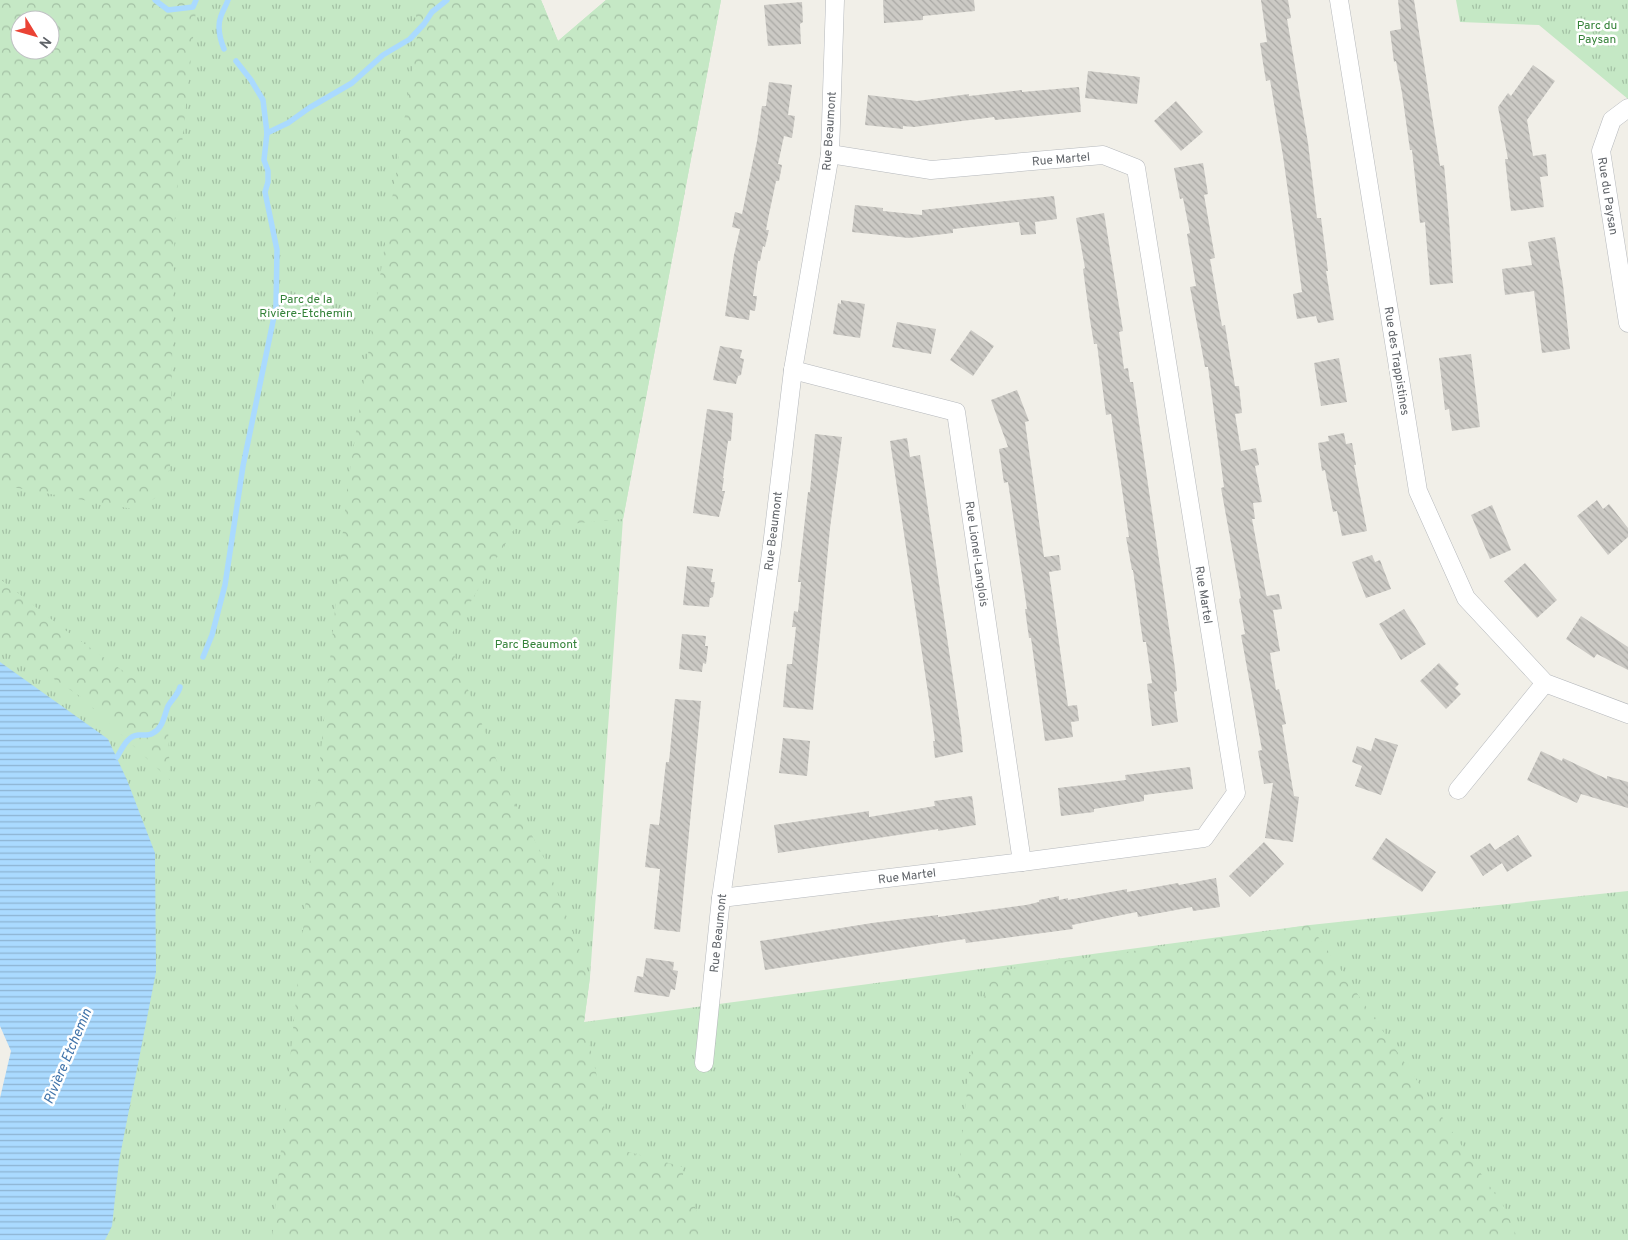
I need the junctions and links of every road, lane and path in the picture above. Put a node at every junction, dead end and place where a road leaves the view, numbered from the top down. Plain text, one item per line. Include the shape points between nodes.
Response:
1 (835, 0) edge
2 (1339, 0) edge
3 (1628, 108) edge
4 (830, 154) junction
5 (1628, 324) edge
6 (793, 370) junction
7 (1545, 683) junction
8 (1628, 714) edge
9 (1458, 790) dead end
10 (1022, 862) junction
11 (721, 898) junction
12 (704, 1063) dead end

1 - 4 street, Rue Beaumont
2 - 7 street, Rue des Trappistines via 1418,491 1466,598
3 - 5 street, Rue du Paysan via 1612,120 1601,151
4 - 6 street, Rue Beaumont
4 - 10 street, Rue Martel via 931,170 1103,155 1136,168 1236,793 1204,838
6 - 10 street, Rue Lionel-Langlois via 956,412
6 - 11 street, Rue Beaumont via 772,546
7 - 8 street, Rue des Trappistines
7 - 9 street
10 - 11 street, Rue Martel
11 - 12 street, Rue Beaumont

